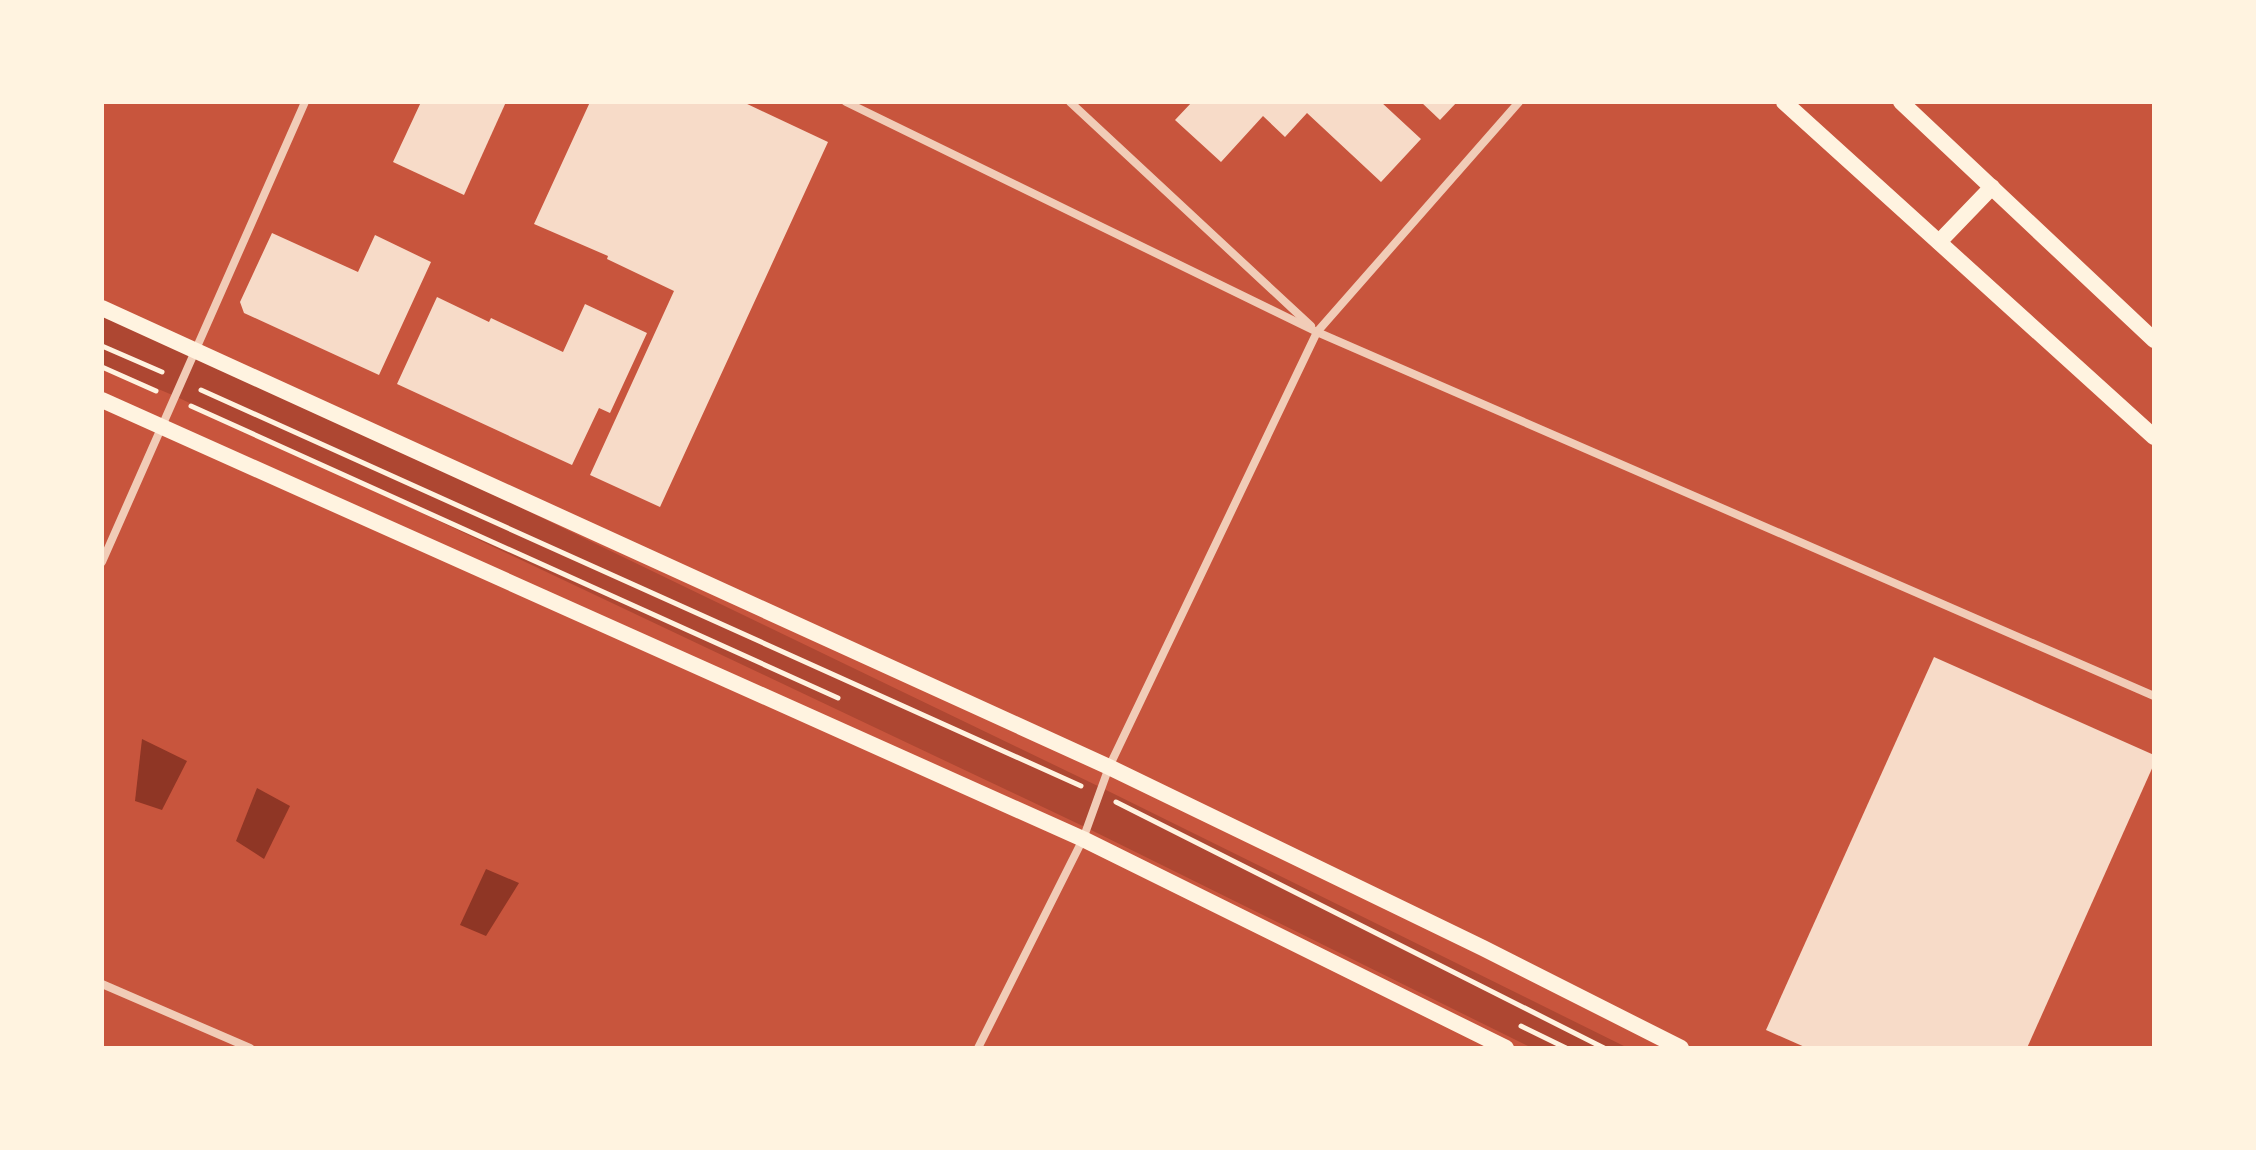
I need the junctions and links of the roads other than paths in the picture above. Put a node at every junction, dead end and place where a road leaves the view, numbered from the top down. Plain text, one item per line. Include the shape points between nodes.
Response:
1 (305, 102) edge
2 (846, 102) edge
3 (1070, 102) edge
4 (1519, 102) edge
5 (1784, 102) edge
6 (1901, 102) edge
7 (1992, 187) junction
8 (1939, 242) junction
9 (102, 308) edge
10 (1317, 332) junction
11 (2154, 340) edge
12 (196, 351) junction
13 (102, 400) edge
14 (163, 428) junction
15 (2154, 437) edge
16 (102, 562) edge
17 (2154, 696) edge
18 (1109, 767) junction
19 (1083, 839) junction
20 (102, 984) edge
21 (250, 1048) edge
22 (978, 1048) edge
23 (1506, 1048) edge
24 (1681, 1048) edge

1 - 12 street
2 - 10 street
3 - 10 street
4 - 10 street
5 - 8 main road
6 - 7 main road
7 - 8 main road
7 - 11 main road
8 - 15 main road
9 - 12 main road
10 - 17 street
10 - 18 street
12 - 14 street
12 - 18 main road
13 - 14 main road
14 - 16 street
14 - 19 main road
18 - 19 street
18 - 24 main road
19 - 22 street
19 - 23 main road
20 - 21 street

